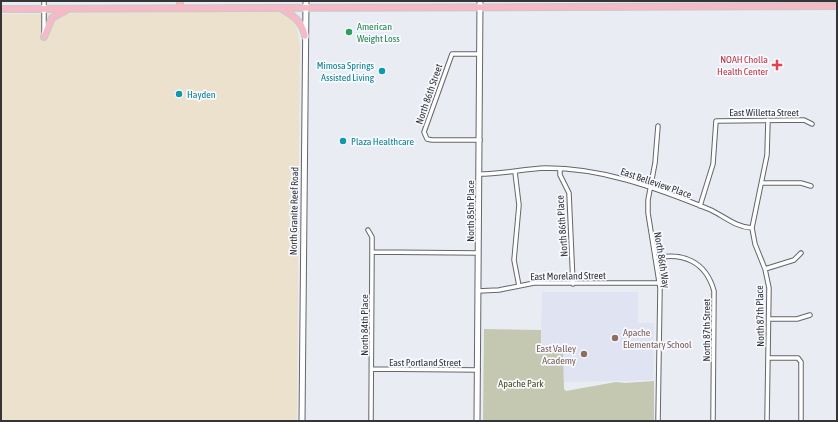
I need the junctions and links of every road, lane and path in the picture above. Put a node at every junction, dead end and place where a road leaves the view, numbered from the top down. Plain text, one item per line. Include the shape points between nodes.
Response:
1 (44, 1) edge
2 (180, 1) edge
3 (306, 4) edge
4 (419, 4) edge
5 (480, 4) edge
6 (575, 4) edge
7 (634, 4) edge
8 (729, 4) edge
9 (837, 6) edge
10 (278, 7) junction
11 (44, 8) junction
12 (69, 8) junction
13 (180, 8) junction
14 (2, 9) edge
15 (305, 36) junction
16 (44, 37) joint
17 (479, 54) junction
18 (768, 120) junction
19 (812, 124) dead end
20 (658, 126) dead end
21 (480, 140) junction
22 (560, 169) junction
23 (515, 172) junction
24 (479, 174) junction
25 (762, 183) junction
26 (811, 186) dead end
27 (651, 188) junction
28 (700, 206) junction
29 (752, 228) junction
30 (368, 230) dead end
31 (372, 252) junction
32 (478, 253) junction
33 (801, 253) dead end
34 (655, 258) junction
35 (765, 269) junction
36 (659, 283) junction
37 (573, 284) junction
38 (519, 286) junction
39 (478, 291) junction
40 (810, 315) dead end
41 (769, 319) junction
42 (768, 358) junction
43 (372, 369) junction
44 (478, 370) junction
45 (302, 421) edge
46 (371, 421) edge
47 (477, 421) edge
48 (658, 421) edge
49 (713, 421) edge
50 (767, 421) edge
51 (801, 421) edge

1 - 11 street
2 - 13 main road
3 - 4 main road
3 - 10 main road
3 - 15 street, North Granite Reef Road
4 - 5 main road
5 - 6 main road
5 - 17 street, North 85th Place
6 - 7 main road
7 - 8 main road
8 - 9 main road
10 - 13 main road
10 - 15 main road via 297,19 303,27
11 - 12 main road
11 - 14 main road
11 - 16 street
12 - 13 main road
12 - 16 main road via 52,18
15 - 45 street, North Granite Reef Road
17 - 21 street, North 85th Place
17 - 21 street, North 86th Street via 452,54 424,132 427,139
18 - 19 street, East Willetta Street via 804,120
18 - 25 street, North 87th Place via 768,148
18 - 28 street, East Willetta Street via 716,121 713,164
20 - 27 street, North 86th Way
21 - 24 street, North 85th Place
22 - 23 street, East Belleview Place
22 - 27 street, East Belleview Place via 618,178
22 - 37 street, North 86th Place via 560,175 569,192
23 - 24 street, East Belleview Place
23 - 38 street via 519,205 514,260
24 - 32 street, North 85th Place
25 - 26 street via 801,183
25 - 29 street, North 87th Place
27 - 28 street, East Belleview Place
27 - 34 street, North 86th Way via 648,213
28 - 29 street, East Belleview Place via 739,226
29 - 35 street, North 87th Place
30 - 31 street, North 84th Place via 372,237
31 - 32 street
31 - 43 street, North 84th Place
32 - 39 street, North 85th Place
33 - 35 street via 794,260
34 - 36 street, North 86th Way
34 - 49 street, North 87th Street via 677,256 692,261 706,273 712,285
35 - 41 street, North 87th Place
36 - 37 street, East Moreland Street
36 - 48 street, North 86th Way
37 - 38 street, East Moreland Street via 534,283
38 - 39 street, East Moreland Street
39 - 44 street, North 85th Place
40 - 41 street via 797,319
41 - 42 street, North 87th Place
42 - 50 street, North 87th Place
42 - 51 street via 800,360
43 - 44 street, East Portland Street
43 - 46 street, North 84th Place
44 - 47 street, North 85th Place

